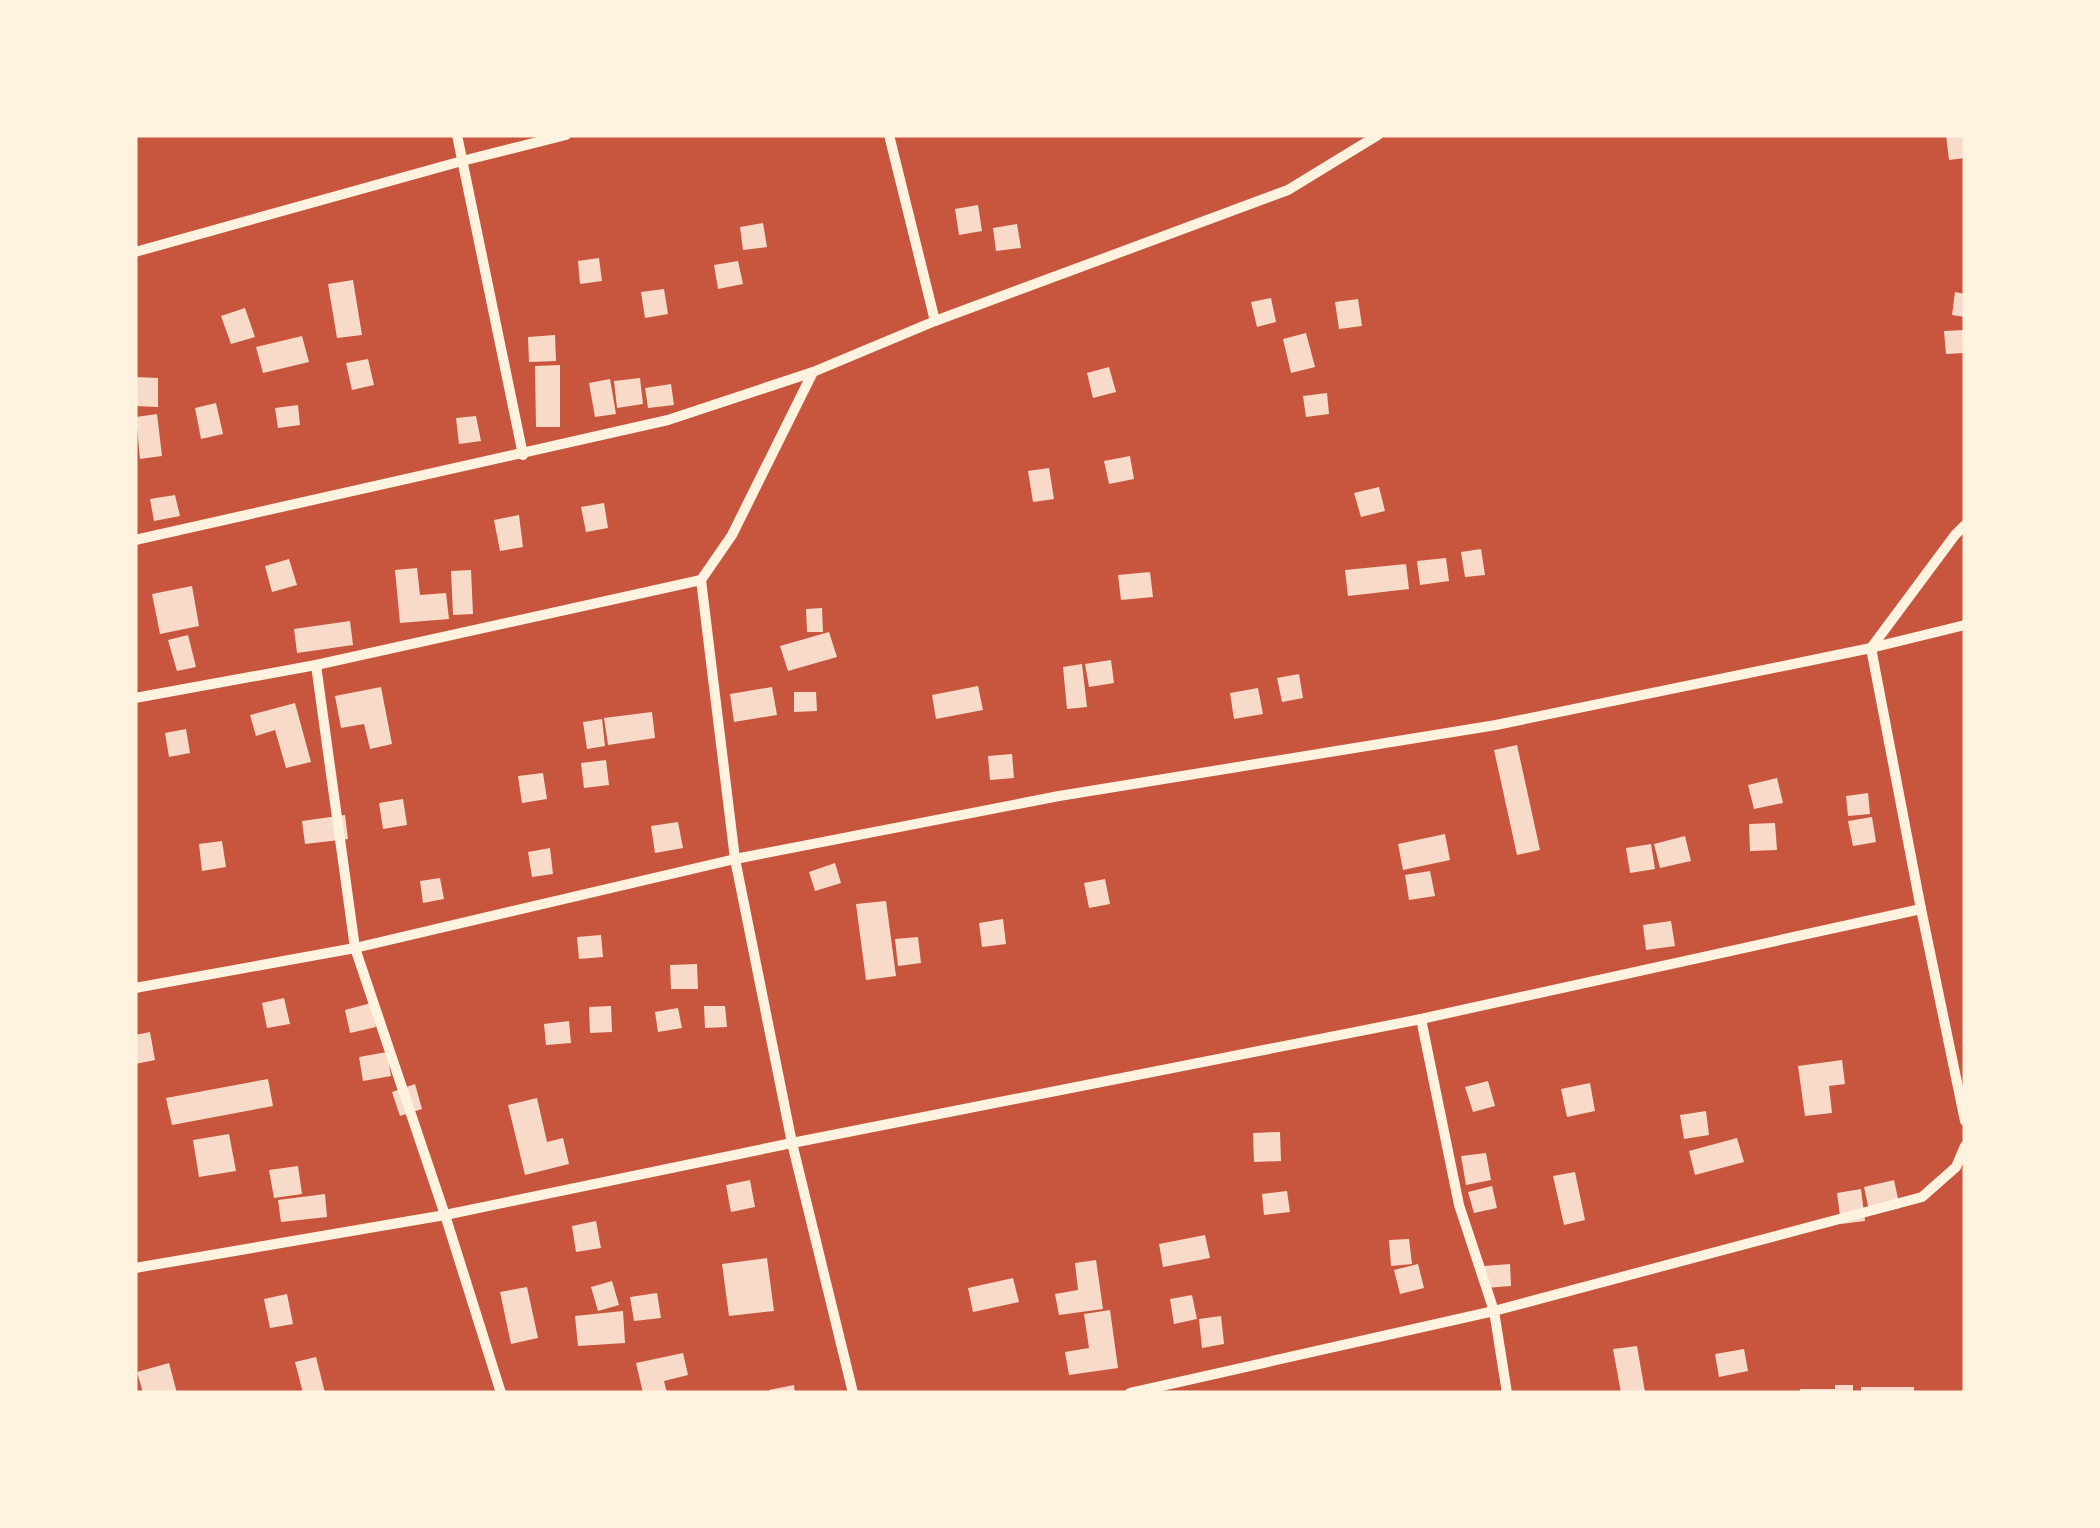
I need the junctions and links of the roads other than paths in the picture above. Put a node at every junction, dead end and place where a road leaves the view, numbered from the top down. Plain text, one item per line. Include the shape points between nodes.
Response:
1 (457, 135) edge
2 (566, 135) edge
3 (889, 135) edge
4 (1378, 135) edge
5 (462, 161) junction
6 (135, 252) edge
7 (935, 320) junction
8 (813, 372) junction
9 (523, 455) junction
10 (1965, 526) edge
11 (135, 540) edge
12 (701, 580) junction
13 (1965, 625) edge
14 (1871, 648) junction
15 (316, 665) junction
16 (135, 698) edge
17 (735, 859) junction
18 (1921, 909) junction
19 (355, 948) junction
20 (135, 988) edge
21 (1421, 1019) junction
22 (1965, 1121) edge
23 (792, 1143) junction
24 (1965, 1146) edge
25 (445, 1215) junction
26 (135, 1268) edge
27 (1494, 1312) junction
28 (501, 1393) edge
29 (853, 1393) edge
30 (1130, 1393) edge
31 (1508, 1393) edge

1 - 5 street
2 - 5 street
3 - 7 street
4 - 7 street via 1288,190
5 - 6 street
5 - 9 street
7 - 8 street
8 - 9 street via 668,420
8 - 12 street via 732,535
9 - 11 street
10 - 14 street
12 - 15 street
12 - 17 street
13 - 14 street
14 - 17 street via 1496,725 1059,796
14 - 18 street
15 - 16 street
15 - 19 street
17 - 19 street
17 - 23 street
18 - 21 street
18 - 22 street
19 - 20 street
19 - 25 street
21 - 23 street
21 - 27 street via 1459,1205
23 - 25 street
23 - 29 street
24 - 27 street via 1956,1168 1922,1197
25 - 26 street
25 - 28 street
27 - 30 street
27 - 31 street

